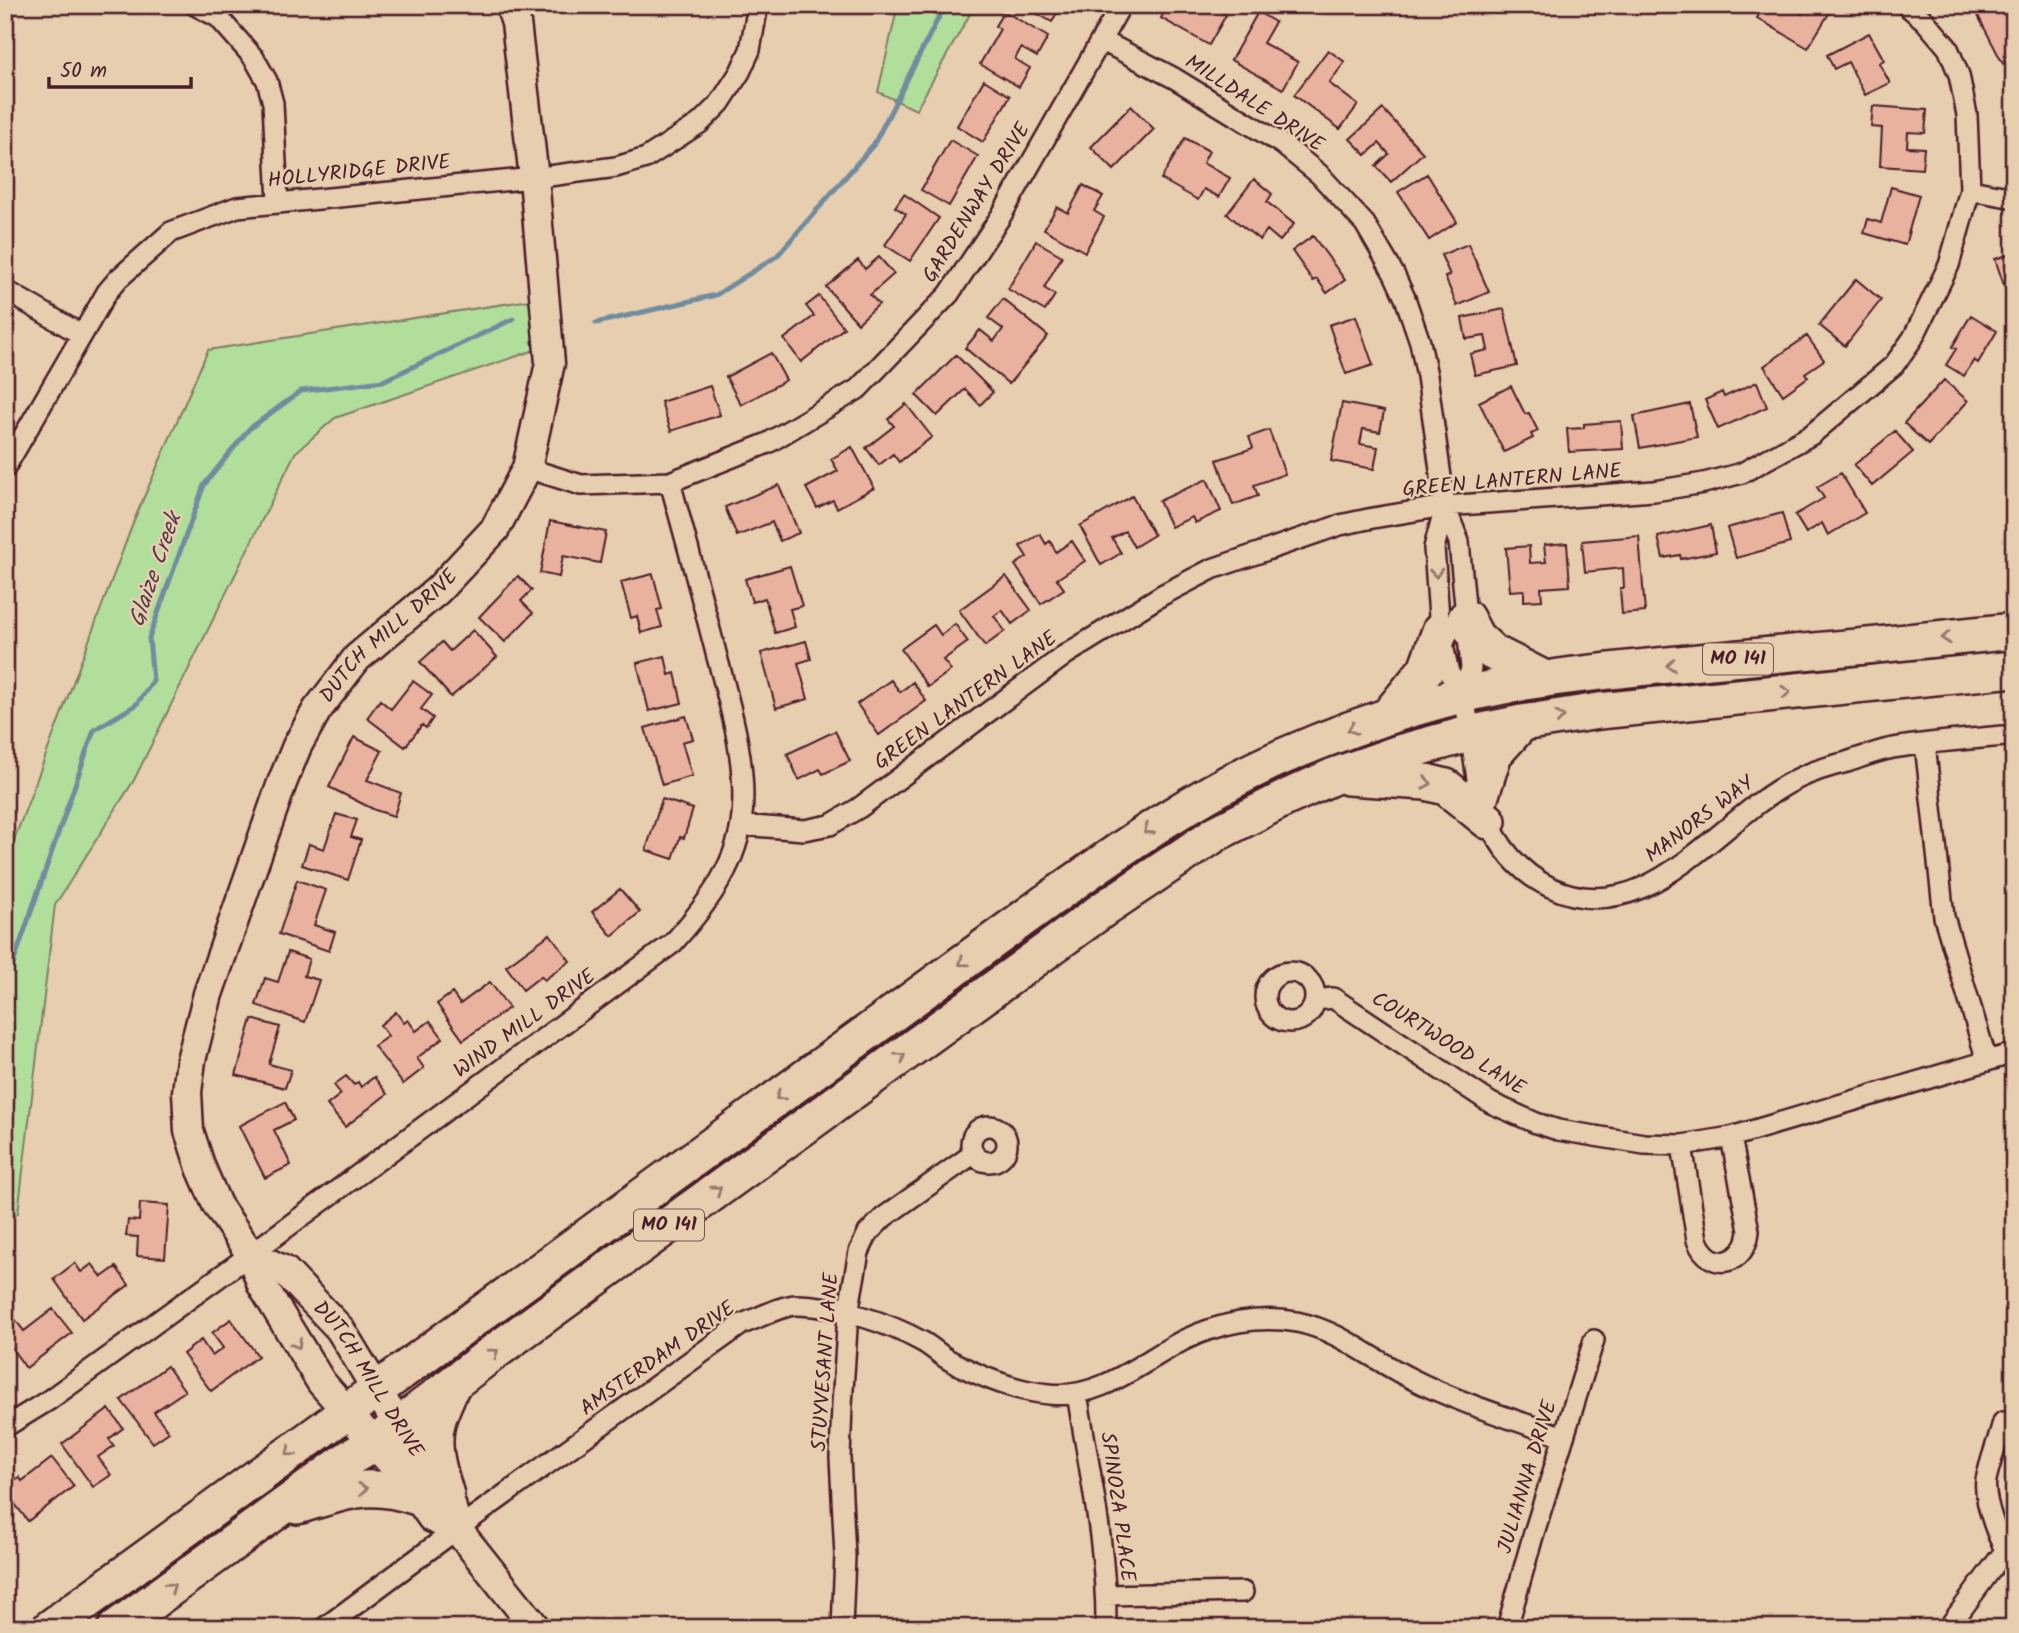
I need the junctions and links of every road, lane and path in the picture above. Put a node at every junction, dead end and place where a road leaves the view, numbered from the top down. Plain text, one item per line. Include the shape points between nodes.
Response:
1 (195, 5) edge
2 (510, 5) edge
3 (758, 5) edge
4 (1121, 5) edge
5 (1906, 5) edge
6 (1101, 40) junction
7 (534, 178) junction
8 (1970, 190) junction
9 (2014, 198) edge
10 (278, 202) junction
11 (5, 290) edge
12 (82, 335) junction
13 (5, 468) edge
14 (527, 468) junction
15 (670, 482) junction
16 (1445, 506) junction
17 (1453, 624) junction
18 (2014, 631) edge
19 (2014, 669) edge
20 (1545, 679) junction
21 (1464, 695) junction
22 (1388, 716) junction
23 (1522, 723) junction
24 (1469, 734) junction
25 (2014, 735) edge
26 (1924, 744) junction
27 (1334, 776) junction
28 (1484, 810) junction
29 (741, 825) junction
30 (1315, 1000) dead end
31 (2014, 1053) edge
32 (1986, 1061) junction
33 (1731, 1137) junction
34 (1682, 1145) junction
35 (973, 1154) dead end
36 (251, 1255) junction
37 (848, 1312) junction
38 (1594, 1339) dead end
39 (452, 1385) junction
40 (377, 1389) junction
41 (1077, 1393) junction
42 (345, 1412) junction
43 (2003, 1422) dead end
44 (5, 1427) edge
45 (386, 1435) junction
46 (1564, 1437) junction
47 (432, 1496) junction
48 (274, 1513) junction
49 (457, 1529) junction
50 (2009, 1557) edge
51 (1243, 1592) dead end
52 (1106, 1595) junction
53 (50, 1628) edge
54 (116, 1628) edge
55 (324, 1628) edge
56 (536, 1628) edge
57 (842, 1628) edge
58 (1106, 1628) edge
59 (1507, 1628) edge
60 (1948, 1628) edge

1 - 10 street via 218,17 254,58 267,81 273,103
2 - 7 street, DUTCH MILL DRIVE
3 - 7 street, HOLLYRIDGE DRIVE via 750,50 740,72 700,123 646,158 616,167
4 - 6 street, GARDENWAY DRIVE
5 - 8 street via 1948,48 1959,75 1967,115
6 - 15 street, GARDENWAY DRIVE via 1001,216 949,294 884,364 858,389 768,443
6 - 16 street, MILLDALE DRIVE via 1282,144 1319,174 1365,224 1399,286 1420,342
7 - 10 street, HOLLYRIDGE DRIVE
7 - 14 street, DUTCH MILL DRIVE via 550,363
8 - 9 street
8 - 16 street, GREEN LANTERN LANE via 1948,265 1913,338 1894,365 1811,435 1742,473 1704,483 1654,491
10 - 12 street, HOLLYRIDGE DRIVE via 237,207 171,232 118,279
11 - 12 street
12 - 13 street, HOLLYRIDGE DRIVE
14 - 15 street, GARDENWAY DRIVE via 581,485
14 - 36 street, DUTCH MILL DRIVE via 495,529 438,590 358,658 317,710 282,783 208,994 191,1060 189,1131 218,1205
15 - 29 street, WIND MILL DRIVE via 729,703 742,768
16 - 17 street, MILLDALE DRIVE via 1459,542
16 -> 17 street, MILLDALE DRIVE via 1434,548
16 - 29 street, GREEN LANTERN LANE via 1340,525 1212,569 1065,655 830,825 804,830
17 - 20 highway via 1492,652
17 - 21 street, MILLDALE DRIVE via 1471,668
17 - 21 street, MILLDALE DRIVE via 1449,673
17 - 22 highway via 1426,669
18 -> 20 highway, MO 141
23 -> 19 highway, MO 141 via 1599,711
20 - 21 highway, MO 141
21 - 22 highway, MO 141
21 - 24 street, MANORS WAY
22 -> 40 highway, MO 141 via 1282,757 1159,823
23 - 24 highway, MO 141
23 - 28 highway via 1494,754
24 - 27 highway, MO 141
24 - 28 street, MANORS WAY
25 - 26 street, MANORS WAY
26 - 28 street, MANORS WAY via 1891,749 1797,779 1750,807 1668,875 1630,895 1589,899 1536,880 1499,842
26 - 32 street via 1944,917
27 -> 28 highway via 1426,782 1446,787
39 -> 27 highway, MO 141 via 1147,878 1217,833
29 - 36 street, WIND MILL DRIVE via 711,898 673,943
30 - 34 street, COURTWOOD LANE via 1333,998 1491,1103 1536,1123 1644,1144
31 - 32 street, COURTWOOD LANE
32 - 33 street, COURTWOOD LANE
33 - 34 street, COURTWOOD LANE
33 - 34 street via 1749,1231 1743,1252 1727,1261 1707,1256 1697,1240
35 - 37 street, STUYVESANT LANE via 868,1233 859,1252
36 - 40 street, DUTCH MILL DRIVE via 285,1272 340,1329
36 -> 42 street, DUTCH MILL DRIVE via 262,1285 321,1382
36 - 44 street, WIND MILL DRIVE
37 - 41 street, AMSTERDAM DRIVE via 887,1325 988,1378 1051,1395
37 - 49 street, AMSTERDAM DRIVE via 794,1304 742,1324
37 - 57 street, STUYVESANT LANE via 841,1444
38 - 46 street, JULIANNA DRIVE
39 - 45 highway, MO 141
39 - 47 highway via 437,1423
40 - 42 highway, MO 141
40 - 45 street, DUTCH MILL DRIVE
41 - 46 street, AMSTERDAM DRIVE via 1119,1380 1184,1340 1263,1318 1298,1322 1336,1334 1460,1402
41 - 52 street, SPINOZA PLACE
42 - 45 street, DUTCH MILL DRIVE
42 -> 53 highway, MO 141
43 - 50 street via 1985,1483 1994,1526
45 - 47 street, DUTCH MILL DRIVE
45 - 48 highway, MO 141
46 - 59 street, JULIANNA DRIVE
48 -> 47 highway via 369,1487
47 - 49 street, DUTCH MILL DRIVE via 451,1504
54 -> 48 highway, MO 141
49 - 55 street, AMSTERDAM DRIVE
49 - 56 street, DUTCH MILL DRIVE
50 - 60 street
51 - 52 street
52 - 58 street, SPINOZA PLACE

